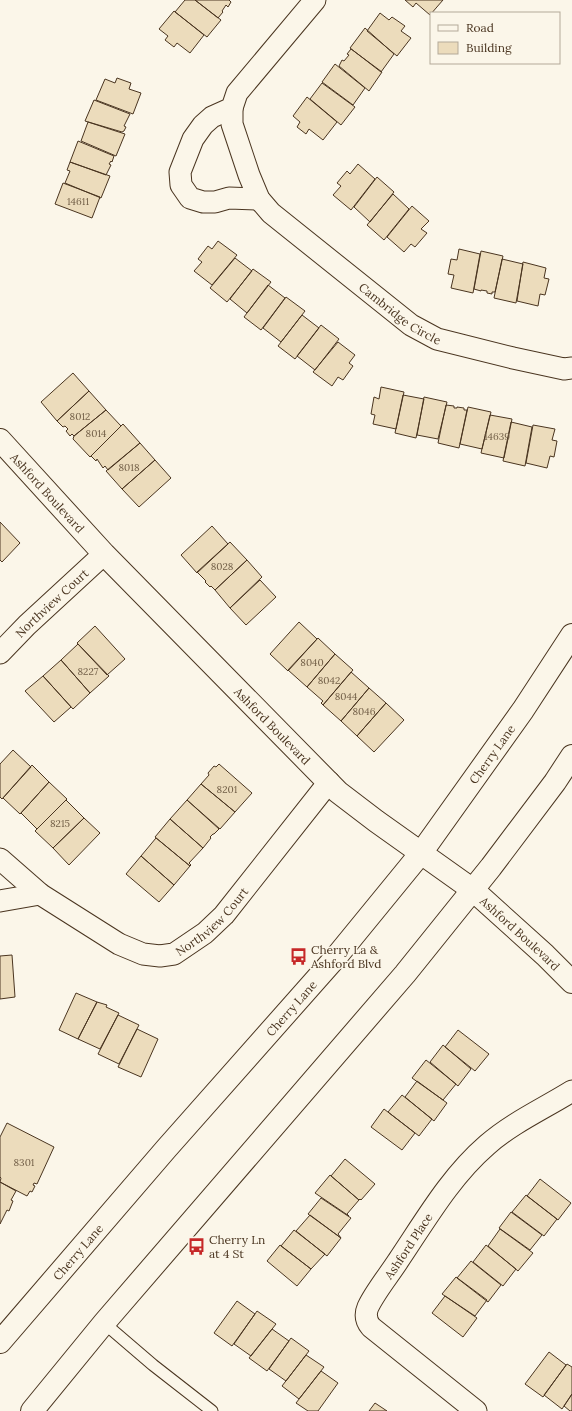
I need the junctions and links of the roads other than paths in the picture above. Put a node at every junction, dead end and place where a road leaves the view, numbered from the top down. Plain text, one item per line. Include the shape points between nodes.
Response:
1 (316, 0) edge
2 (232, 108) junction
3 (259, 198) junction
4 (572, 368) edge
5 (0, 440) edge
6 (104, 554) junction
7 (572, 635) edge
8 (0, 653) edge
9 (572, 756) edge
10 (329, 782) junction
11 (421, 853) junction
12 (0, 860) edge
13 (473, 890) junction
14 (40, 894) junction
15 (0, 901) edge
16 (572, 982) edge
17 (572, 1091) edge
18 (104, 1323) junction
19 (0, 1342) edge
20 (32, 1411) edge
21 (212, 1411) edge
22 (476, 1411) edge

1 - 2 street, Cambridge Circle via 237,93
2 - 3 street, Cambridge Circle via 232,124
2 - 3 street via 212,117 193,139 180,172 181,185 190,198 203,202 229,198
3 - 4 street, Cambridge Circle via 271,213 411,325 437,339 564,369
5 - 6 main road, Ashford Boulevard
6 - 8 street, Northview Court
6 - 10 main road, Ashford Boulevard
7 - 11 main road, Cherry Lane
9 - 13 main road
10 - 11 main road, Ashford Boulevard via 338,792
10 - 14 street, Northview Court via 224,915 205,933 174,954 143,954 119,944
11 - 13 main road, Ashford Boulevard
11 - 19 main road, Cherry Lane via 336,957
12 - 14 street, Northview Court
13 - 16 main road, Ashford Boulevard
13 - 18 main road via 391,992
14 - 15 street
17 - 22 street, Ashford Place via 510,1126 465,1166 433,1208 367,1311 366,1317 370,1327
18 - 20 main road
18 - 21 lane

